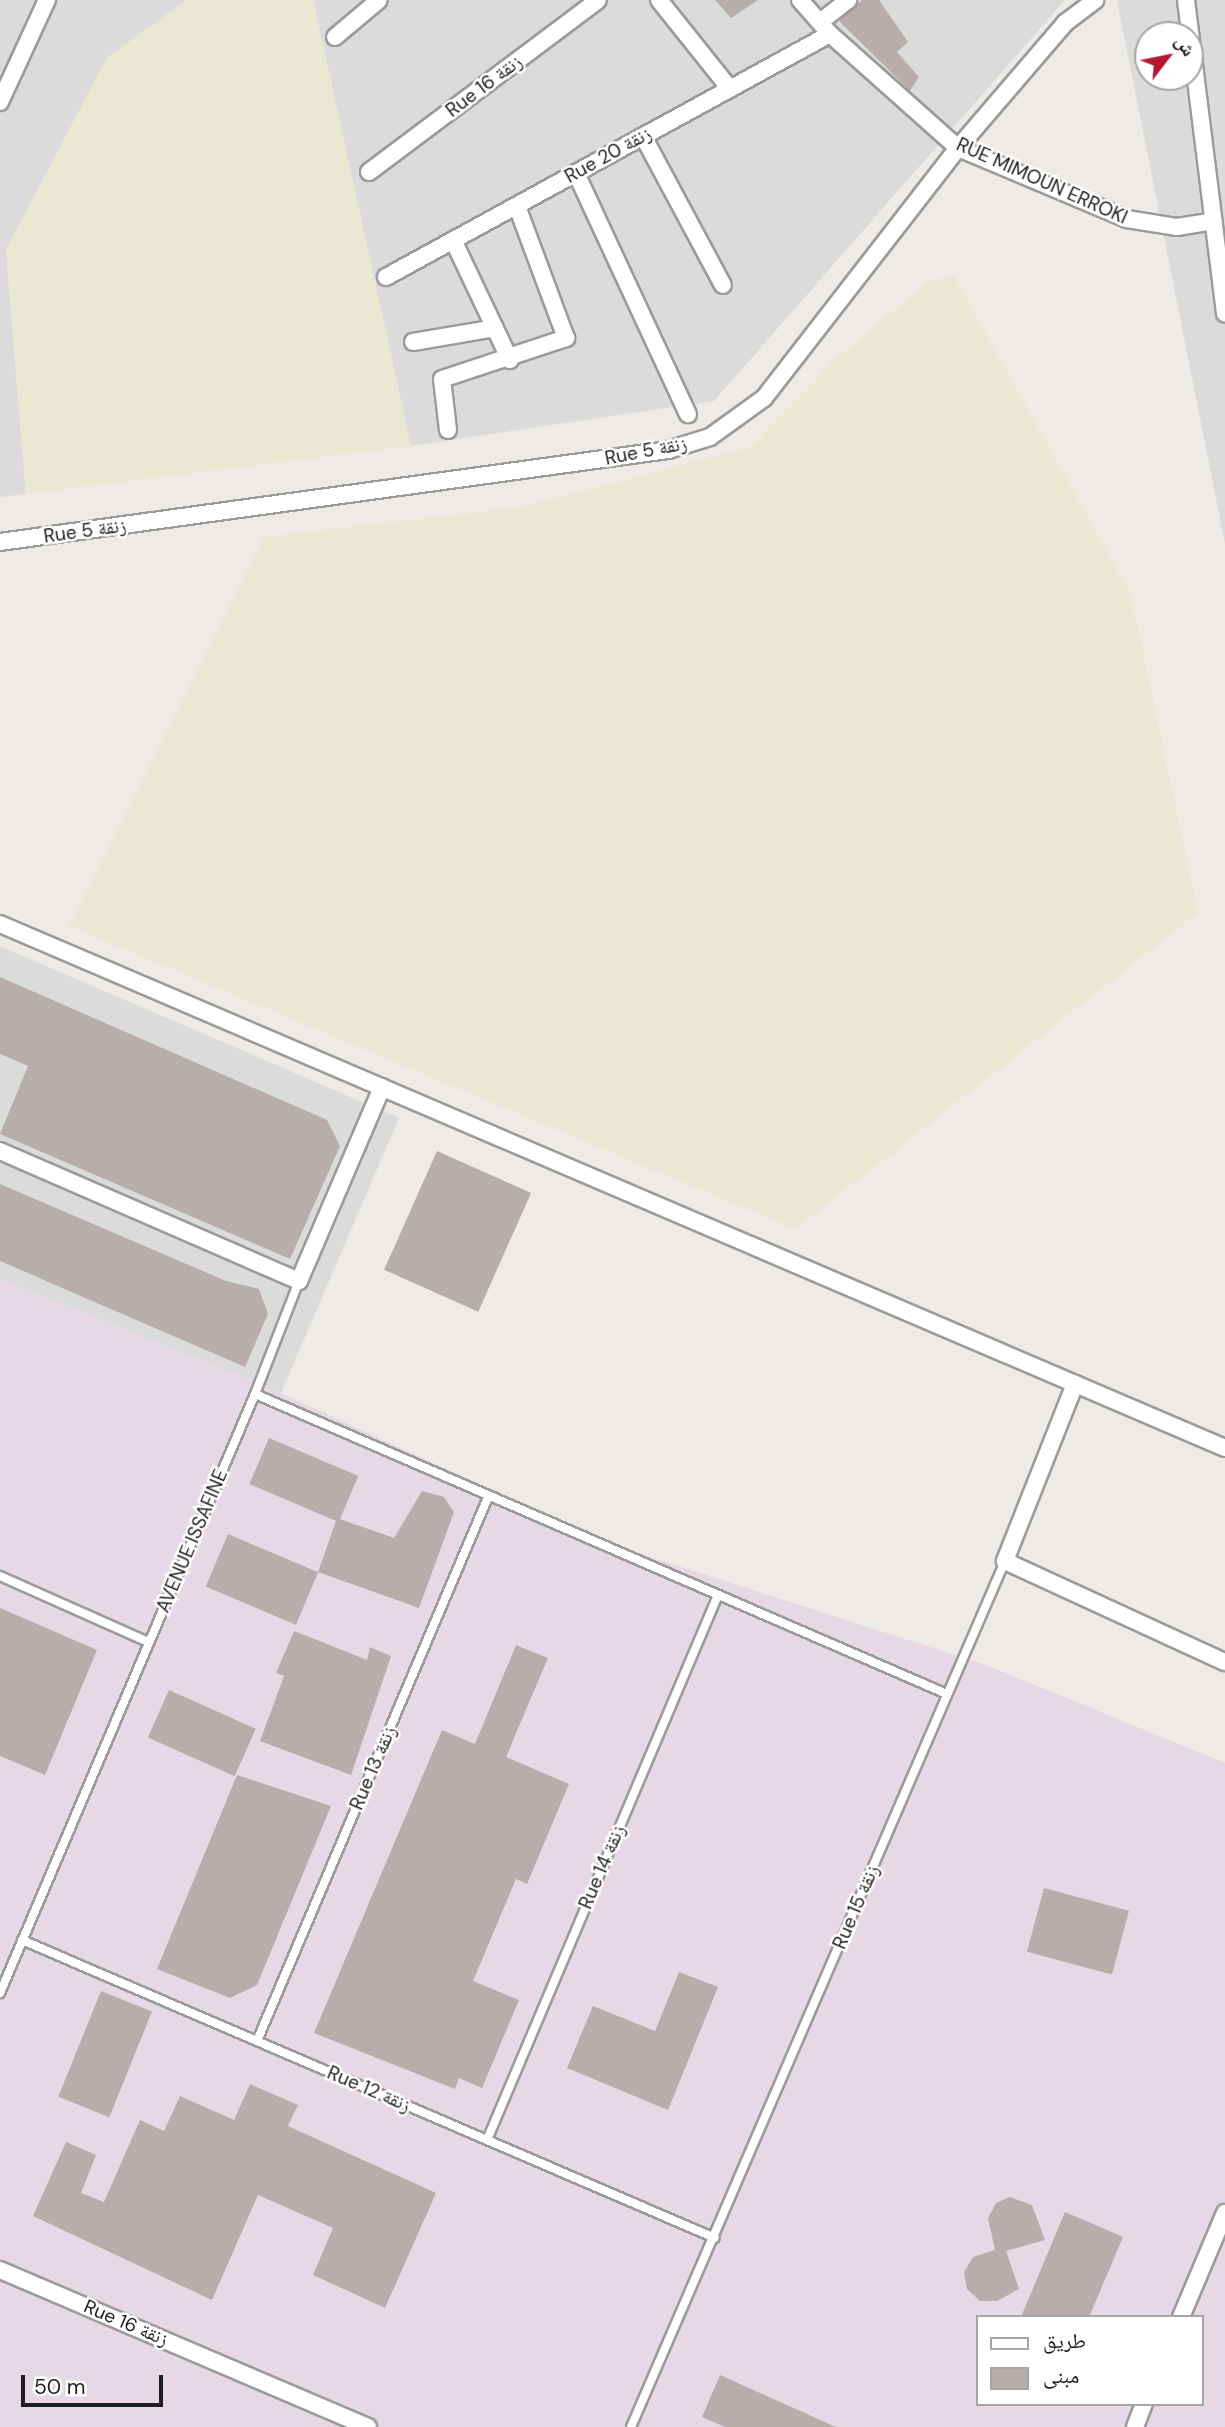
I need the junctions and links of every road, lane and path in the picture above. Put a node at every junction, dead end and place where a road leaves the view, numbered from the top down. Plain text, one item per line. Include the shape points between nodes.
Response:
1 (47, 0) edge
2 (379, 0) edge
3 (598, 0) edge
4 (659, 0) edge
5 (800, 0) edge
6 (848, 0) edge
7 (1095, 0) edge
8 (1186, 0) edge
9 (825, 28) junction
10 (335, 37) dead end
11 (730, 89) junction
12 (0, 102) edge
13 (643, 136) junction
14 (958, 148) junction
15 (369, 172) dead end
16 (576, 173) junction
17 (517, 206) junction
18 (1213, 221) junction
19 (453, 240) junction
20 (386, 277) dead end
21 (723, 285) dead end
22 (1225, 314) edge
23 (495, 328) junction
24 (413, 342) dead end
25 (510, 360) junction
26 (688, 414) dead end
27 (448, 430) dead end
28 (0, 542) edge
29 (0, 924) edge
30 (382, 1087) junction
31 (0, 1151) edge
32 (299, 1281) junction
33 (1075, 1384) junction
34 (255, 1394) junction
35 (1225, 1448) edge
36 (489, 1495) junction
37 (1005, 1561) junction
38 (0, 1576) edge
39 (718, 1595) junction
40 (148, 1642) junction
41 (1225, 1662) edge
42 (947, 1694) junction
43 (22, 1940) junction
44 (0, 1993) edge
45 (257, 2041) junction
46 (487, 2140) junction
47 (1225, 2213) edge
48 (715, 2238) junction
49 (0, 2270) edge
50 (1182, 2315) edge
51 (1143, 2406) edge
52 (369, 2427) edge
53 (631, 2427) edge
54 (1135, 2427) edge

1 - 12 street
2 - 10 street
3 - 15 street, Rue 16 زنقة
4 - 11 street
5 - 9 street, RUE MIMOUN ERROKI
6 - 9 street, Rue 20 زنقة
7 - 14 street, Rue 5 زنقة via 1065,23
8 - 18 street
9 - 11 street, Rue 20 زنقة
9 - 14 street, RUE MIMOUN ERROKI
11 - 13 street, Rue 20 زنقة
13 - 16 street, Rue 20 زنقة
13 - 21 street
14 - 18 street, RUE MIMOUN ERROKI via 1127,219 1177,227
14 - 28 street, Rue 5 زنقة via 764,398 710,437 668,450
16 - 17 street, Rue 20 زنقة
16 - 26 street
17 - 19 street, Rue 20 زنقة
17 - 25 street via 566,331 561,342
18 - 22 street
19 - 20 street, Rue 20 زنقة
19 - 23 street
23 - 24 street
23 - 25 street
25 - 27 street via 440,380
29 - 30 street
30 - 32 street, AVENUE ISSAFINE
30 - 33 street
31 - 32 street
32 - 34 lane, AVENUE ISSAFINE
33 - 35 street
33 - 37 street, Rue 15 زنقة
34 - 36 lane
34 - 40 lane, AVENUE ISSAFINE
36 - 39 lane
36 - 45 lane, Rue 13 زنقة
37 - 41 street
37 - 42 lane, Rue 15 زنقة
38 - 40 lane
39 - 42 lane
39 - 46 lane, Rue 14 زنقة
40 - 43 lane, AVENUE ISSAFINE
42 - 48 lane, Rue 15 زنقة
43 - 44 lane, AVENUE ISSAFINE
43 - 45 lane, Rue 12 زنقة
45 - 46 lane, Rue 12 زنقة
46 - 48 lane, Rue 12 زنقة
47 - 50 street
48 - 53 lane, Rue 15 زنقة
49 - 52 street, Rue 16 زنقة
51 - 54 street

